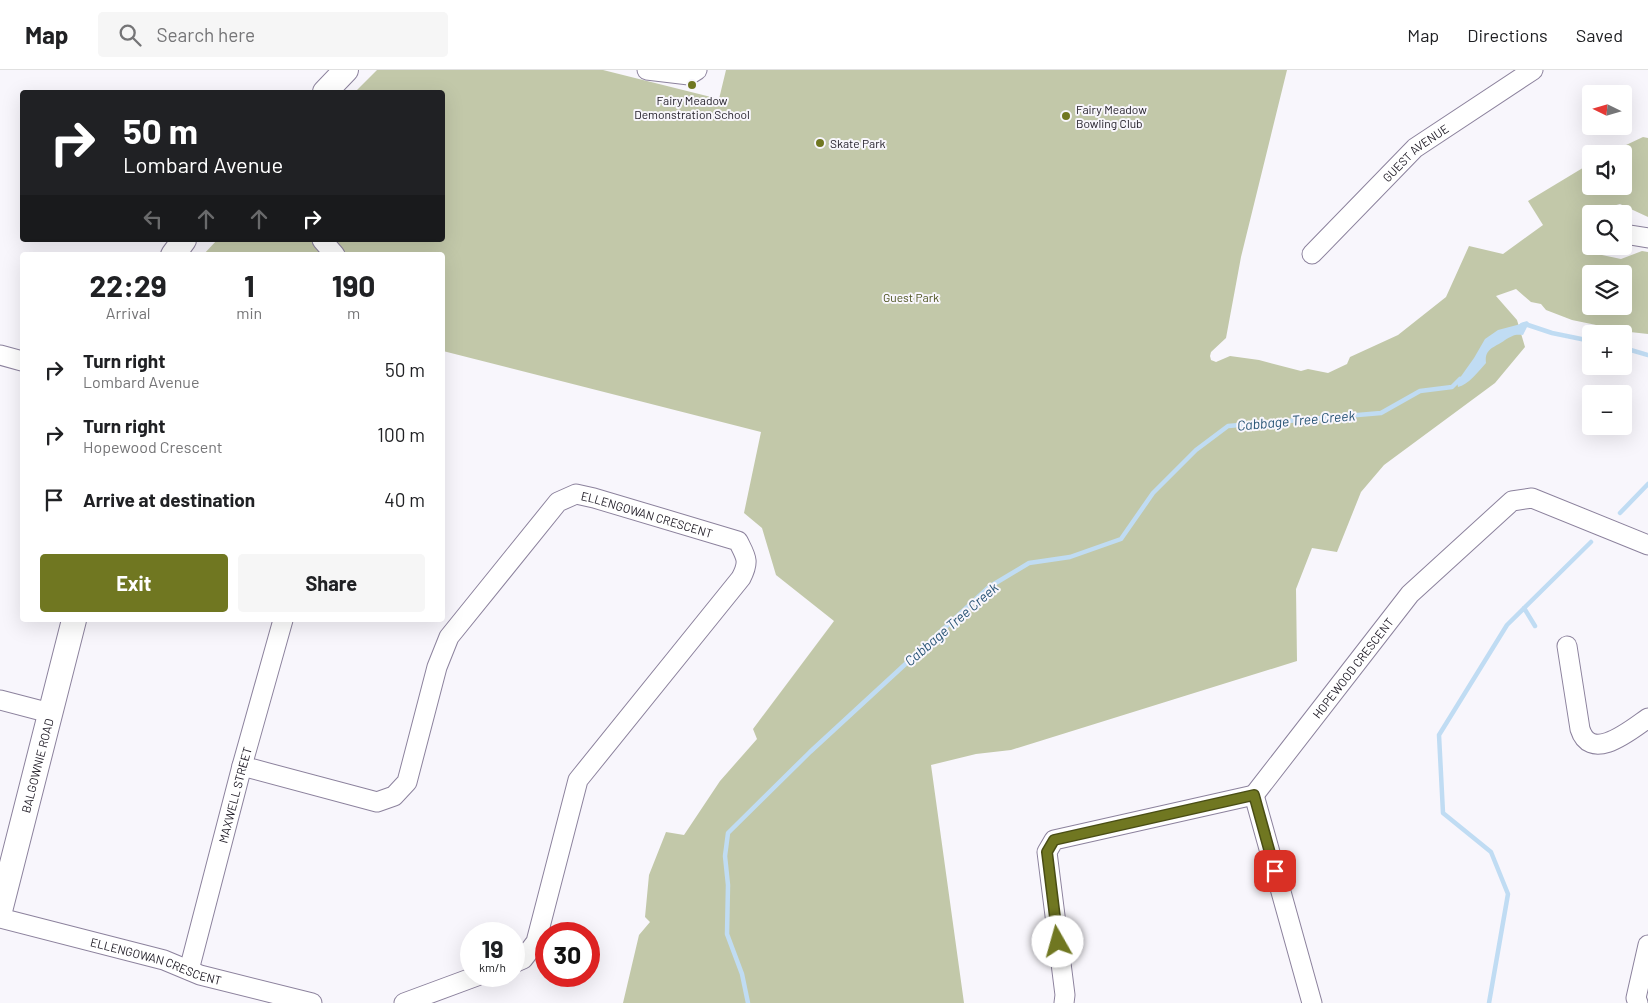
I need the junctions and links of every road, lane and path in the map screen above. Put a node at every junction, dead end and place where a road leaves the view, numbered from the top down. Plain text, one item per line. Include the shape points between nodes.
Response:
1 (346, 70) edge
2 (647, 70) edge
3 (698, 70) edge
4 (1533, 70) edge
5 (327, 90) edge
6 (1632, 235) edge
7 (1648, 238) edge
8 (324, 242) edge
9 (332, 252) edge
10 (1312, 254) dead end
11 (0, 355) edge
12 (20, 360) edge
13 (1648, 545) edge
14 (73, 622) edge
15 (282, 622) edge
16 (1567, 646) dead end
17 (0, 700) edge
18 (50, 713) junction
19 (1648, 718) edge
20 (242, 766) junction
21 (1254, 795) junction
22 (0, 910) edge
23 (0, 918) edge
24 (1648, 945) edge
25 (525, 956) edge
26 (189, 970) junction
27 (460, 982) edge
28 (266, 997) edge
29 (312, 1003) edge
30 (404, 1003) edge
31 (1064, 1003) edge
32 (1312, 1003) edge
33 (1638, 1003) edge

1 - 5 main road
2 - 3 street via 689,75
4 - 10 street, GUEST AVENUE via 1414,148
6 - 7 street
8 - 9 street
11 - 12 street
13 - 21 street, HOPEWOOD CRESCENT via 1532,498 1512,501 1410,594
14 - 18 main road, BALGOWNIE ROAD
15 - 20 street, MAXWELL STREET
16 - 19 street via 1580,729 1587,741 1609,743
17 - 18 street
18 - 22 main road, BALGOWNIE ROAD
20 - 25 street, ELLENGOWAN CRESCENT via 377,802 394,796 407,782 437,667 449,637 558,502 576,494 738,541 747,567 741,578 578,780 536,942
20 - 26 street, MAXWELL STREET
21 - 31 street via 1054,840 1047,852
21 - 32 street
23 - 26 street, ELLENGOWAN CRESCENT via 164,960
24 - 33 street via 1636,998
26 - 28 street, ELLENGOWAN CRESCENT
27 - 30 street
28 - 29 street, ELLENGOWAN CRESCENT

